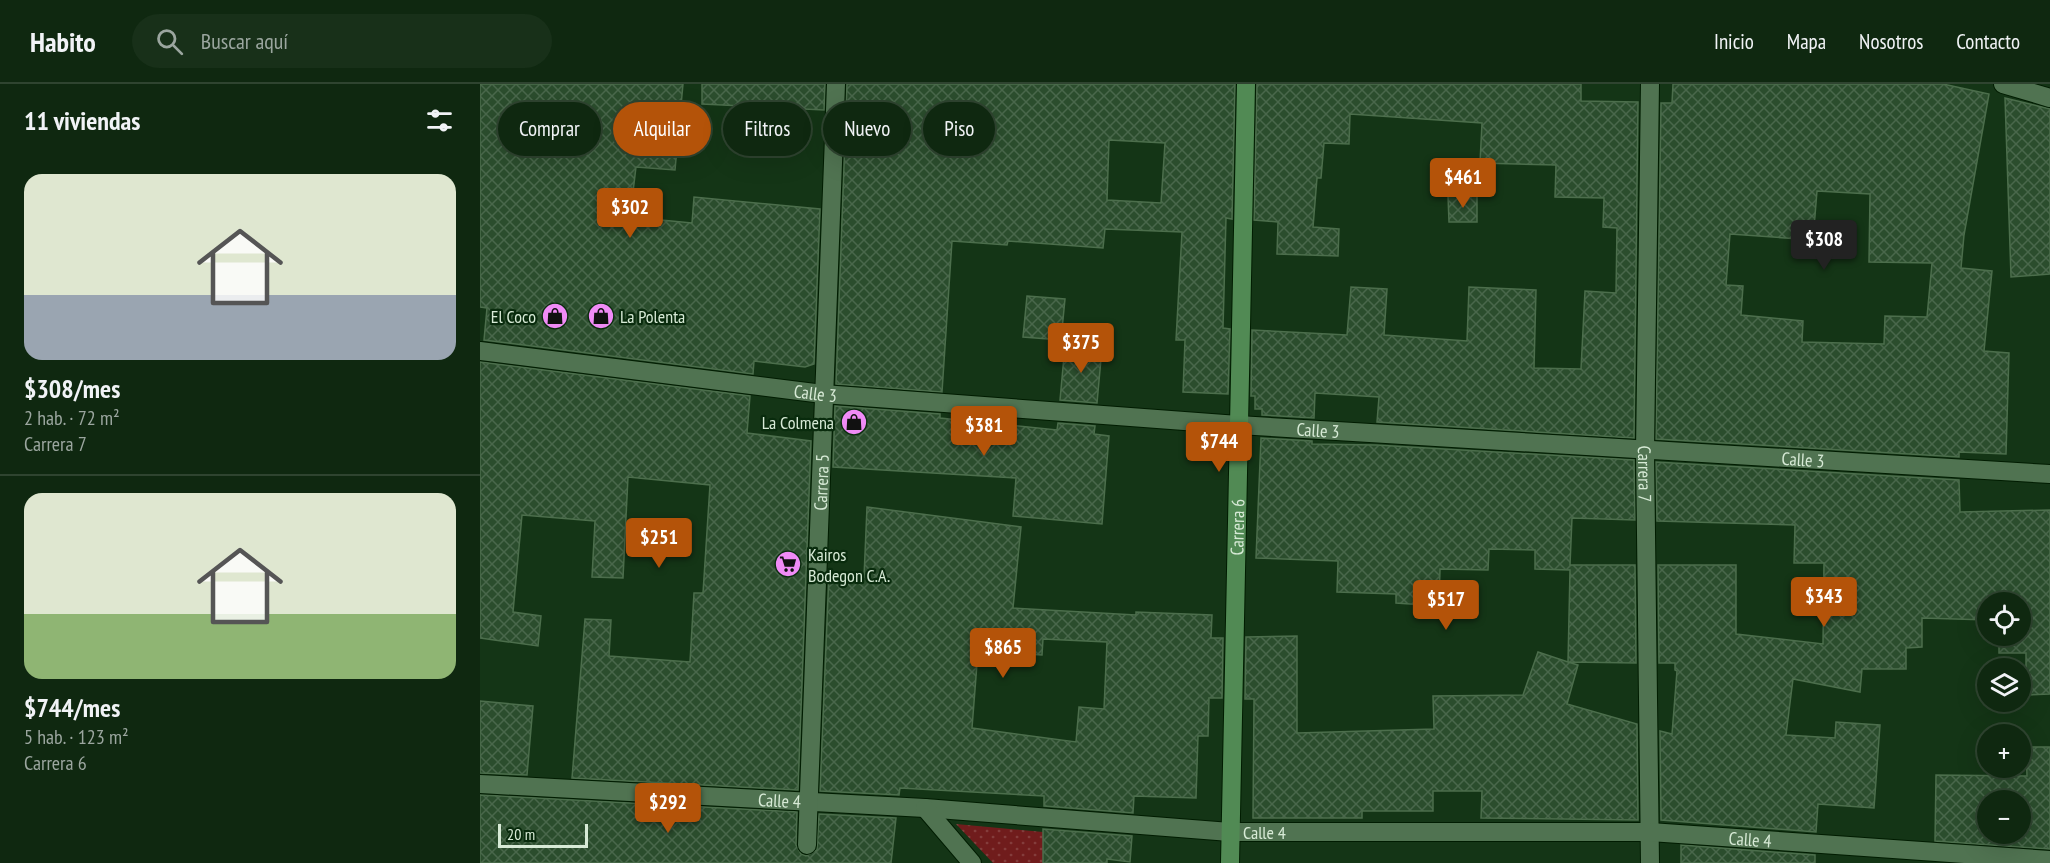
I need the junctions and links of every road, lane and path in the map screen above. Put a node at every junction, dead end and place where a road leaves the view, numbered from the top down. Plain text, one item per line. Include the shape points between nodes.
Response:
1 (836, 84) edge
2 (1246, 84) edge
3 (1650, 84) edge
4 (2003, 84) edge
5 (2050, 98) edge
6 (480, 351) edge
7 (822, 394) junction
8 (1238, 425) junction
9 (1645, 451) junction
10 (2050, 474) edge
11 (480, 784) edge
12 (810, 802) junction
13 (925, 808) junction
14 (1230, 832) junction
15 (1650, 832) junction
16 (807, 845) dead end
17 (2050, 860) edge
18 (972, 863) edge
19 (1230, 863) edge
20 (1650, 863) edge

1 - 7 street, Carrera 5
2 - 8 main road, Carrera 6
3 - 9 street, Carrera 7
4 - 5 street
6 - 7 street, Calle 3
7 - 8 street, Calle 3
7 - 12 street, Carrera 5
8 - 9 street, Calle 3
8 - 14 main road, Carrera 6
9 - 10 street, Calle 3
9 - 15 street, Carrera 7
11 - 12 street, Calle 4
12 - 13 street, Calle 4
12 - 16 street, Carrera 5
13 - 14 street, Calle 4
13 - 18 street
14 - 15 street, Calle 4
14 - 19 main road, Carrera 6
15 - 17 street, Calle 4
15 - 20 street, Carrera 7

